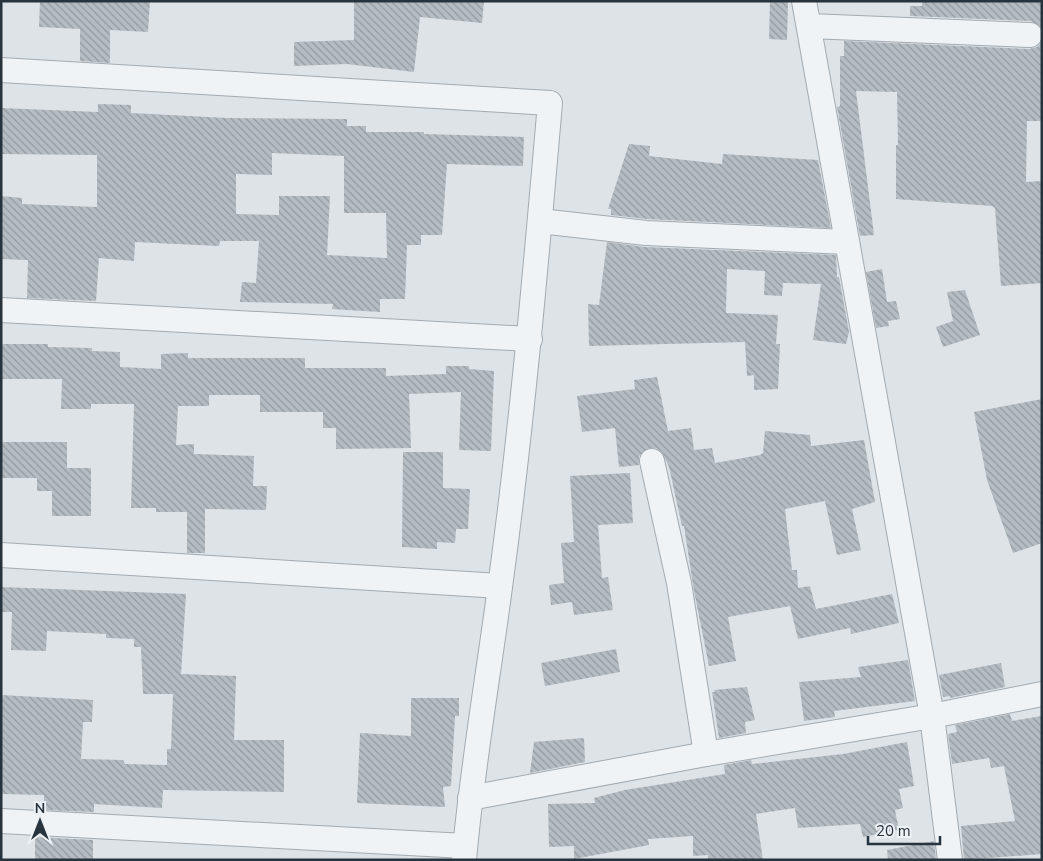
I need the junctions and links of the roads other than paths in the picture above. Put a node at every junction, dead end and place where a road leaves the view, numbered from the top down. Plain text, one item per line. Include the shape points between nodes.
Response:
1 (804, 1) edge
2 (809, 26) junction
3 (1030, 35) dead end
4 (1, 70) edge
5 (540, 221) junction
6 (847, 242) junction
7 (1, 310) edge
8 (530, 338) junction
9 (652, 461) dead end
10 (1, 555) edge
11 (500, 586) junction
12 (1042, 694) edge
13 (932, 716) junction
14 (706, 754) junction
15 (470, 798) junction
16 (1, 821) edge
17 (464, 853) edge
18 (950, 860) edge

1 - 2 street
2 - 3 street
2 - 6 street
4 - 5 street via 550,103
5 - 6 street via 646,233
5 - 8 street
6 - 13 street
7 - 8 street
8 - 11 street
9 - 14 street via 680,583
10 - 11 street
11 - 15 street
12 - 13 street
13 - 14 street
13 - 18 street
14 - 15 street
15 - 17 street
16 - 17 street

